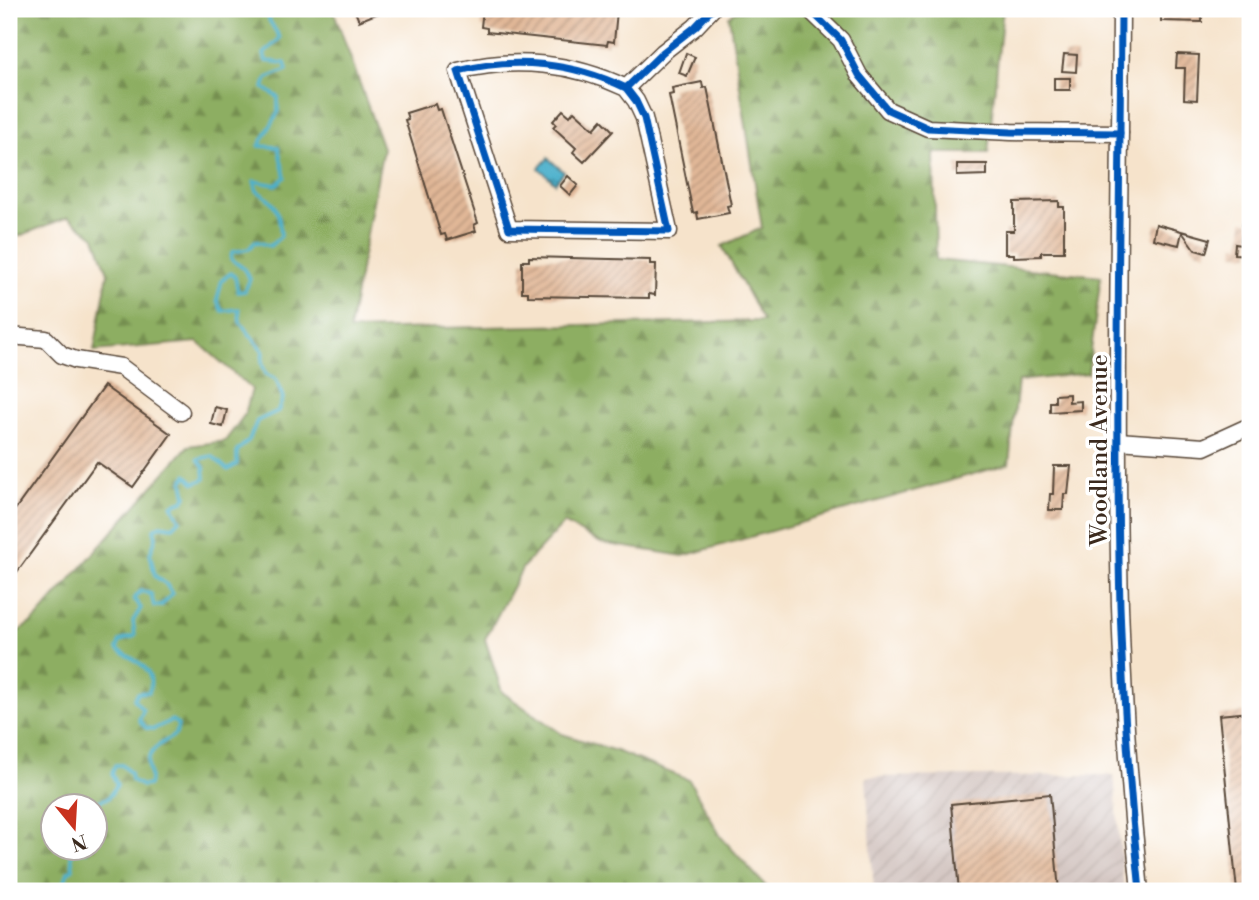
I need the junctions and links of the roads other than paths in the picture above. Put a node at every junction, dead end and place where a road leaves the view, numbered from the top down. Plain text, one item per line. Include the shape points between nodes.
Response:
1 (712, 9) edge
2 (809, 9) edge
3 (1121, 9) edge
4 (626, 88) junction
5 (1120, 133) junction
6 (9, 336) edge
7 (181, 412) dead end
8 (1250, 426) edge
9 (1118, 441) junction
10 (1140, 891) edge

1 - 4 street
2 - 5 street via 841,40 859,75 888,110 928,128
3 - 5 street, Woodland Avenue
4 - 4 street via 578,69 536,64 485,64 458,71 509,229 669,232 644,118
5 - 9 street, Woodland Avenue
6 - 7 street via 46,338 62,355 121,367
8 - 9 street via 1204,447
9 - 10 street, Woodland Avenue via 1120,608

